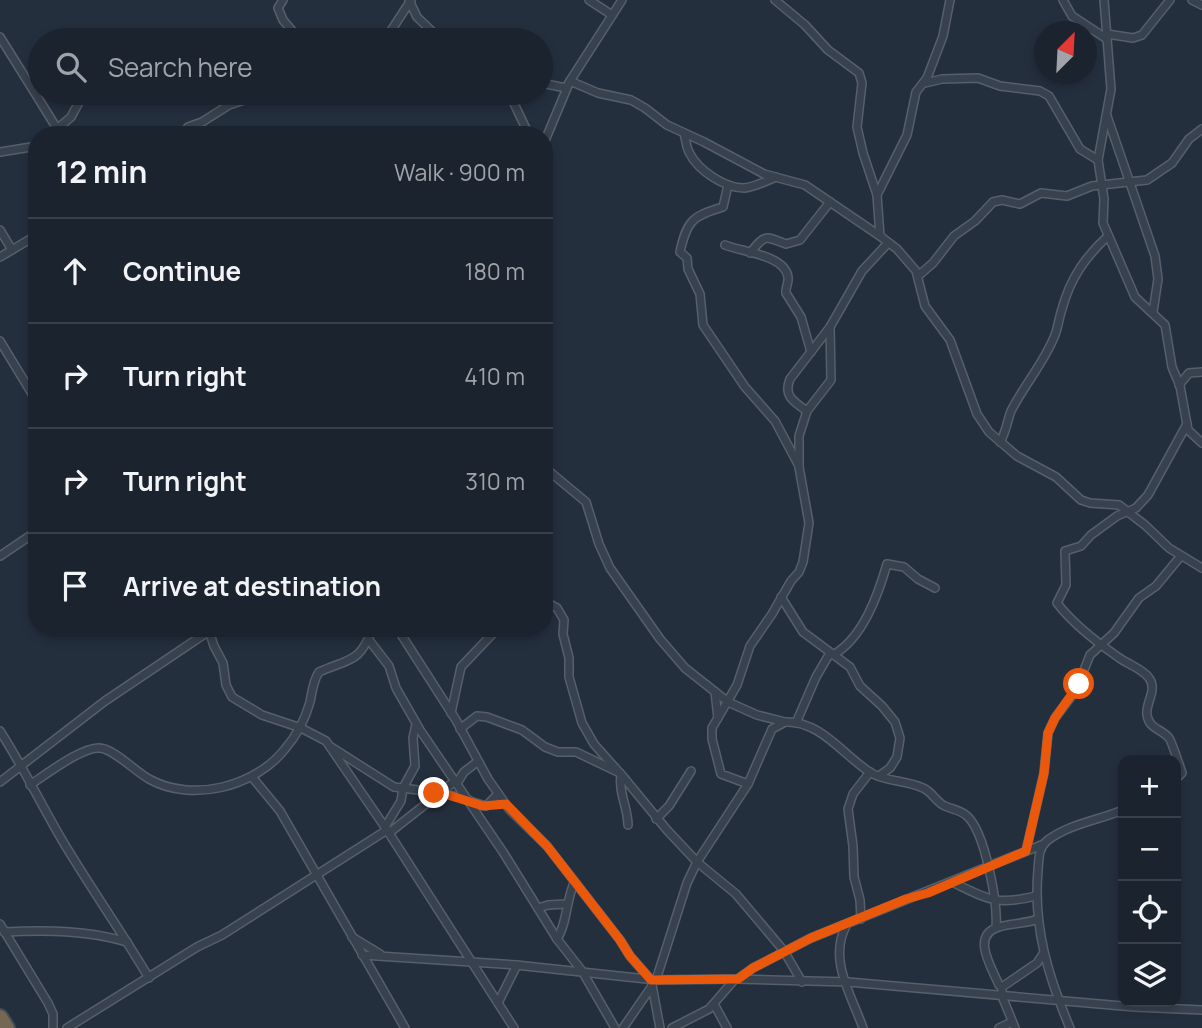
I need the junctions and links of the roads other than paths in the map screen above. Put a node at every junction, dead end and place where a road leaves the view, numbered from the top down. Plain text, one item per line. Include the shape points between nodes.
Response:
1 (283, 0) edge
2 (589, 0) edge
3 (622, 0) edge
4 (775, 0) edge
5 (950, 0) edge
6 (1063, 0) edge
7 (1104, 0) edge
8 (1170, 0) edge
9 (1192, 0) edge
10 (410, 1) edge
11 (1202, 4) edge
12 (612, 15) junction
13 (291, 28) edge
14 (393, 28) edge
15 (428, 28) edge
16 (0, 37) edge
17 (1107, 37) junction
18 (570, 81) junction
19 (28, 82) edge
20 (925, 83) junction
21 (553, 85) edge
22 (42, 105) edge
23 (79, 105) edge
24 (230, 105) edge
25 (515, 105) edge
26 (1106, 116) junction
27 (55, 126) edge
28 (64, 126) edge
29 (191, 126) edge
30 (525, 126) edge
31 (551, 126) edge
32 (1202, 129) edge
33 (684, 133) junction
34 (28, 149) edge
35 (0, 152) edge
36 (1098, 160) junction
37 (776, 177) junction
38 (1130, 182) junction
39 (1102, 184) junction
40 (728, 185) junction
41 (877, 195) junction
42 (830, 202) junction
43 (0, 230) edge
44 (880, 236) junction
45 (1108, 236) junction
46 (28, 240) edge
47 (888, 243) junction
48 (725, 245) dead end
49 (12, 250) junction
50 (750, 253) junction
51 (0, 257) edge
52 (918, 275) junction
53 (1153, 312) junction
54 (830, 327) junction
55 (0, 341) edge
56 (811, 352) junction
57 (1202, 372) edge
58 (1179, 384) junction
59 (28, 387) edge
60 (807, 411) junction
61 (1187, 424) junction
62 (1201, 441) edge
63 (1000, 442) junction
64 (799, 467) junction
65 (553, 474) edge
66 (1128, 510) junction
67 (28, 537) edge
68 (0, 555) edge
69 (1180, 556) junction
70 (1202, 556) edge
71 (1199, 566) edge
72 (935, 588) dead end
73 (781, 597) junction
74 (553, 606) edge
75 (197, 637) edge
76 (211, 637) edge
77 (370, 637) edge
78 (403, 637) edge
79 (489, 637) edge
80 (369, 640) junction
81 (1101, 645) junction
82 (832, 654) junction
83 (715, 692) junction
84 (728, 702) junction
85 (452, 713) junction
86 (718, 718) junction
87 (785, 722) junction
88 (796, 723) junction
89 (416, 724) junction
90 (301, 728) junction
91 (460, 729) junction
92 (0, 732) edge
93 (330, 747) junction
94 (1174, 755) edge
95 (477, 762) junction
96 (21, 765) junction
97 (691, 771) dead end
98 (870, 772) junction
99 (621, 774) junction
100 (879, 776) junction
101 (252, 777) junction
102 (0, 782) edge
103 (456, 782) junction
104 (748, 784) junction
105 (30, 785) junction
106 (403, 789) junction
107 (442, 793) junction
108 (498, 793) junction
109 (469, 800) junction
110 (506, 804) junction
111 (487, 805) junction
112 (1118, 812) edge
113 (656, 818) junction
114 (628, 825) dead end
115 (387, 830) junction
116 (1044, 844) junction
117 (1026, 851) junction
118 (698, 862) junction
119 (987, 866) junction
120 (317, 876) junction
121 (952, 882) junction
122 (574, 883) junction
123 (585, 897) junction
124 (1035, 897) junction
125 (994, 901) junction
126 (567, 903) junction
127 (538, 908) junction
128 (861, 919) junction
129 (1038, 919) junction
130 (846, 925) junction
131 (2, 928) edge
132 (996, 928) junction
133 (351, 937) junction
134 (557, 939) junction
135 (127, 942) junction
136 (784, 951) junction
137 (1044, 954) junction
138 (362, 955) junction
139 (383, 956) junction
140 (472, 962) junction
141 (517, 965) junction
142 (582, 971) junction
143 (149, 978) junction
144 (736, 979) junction
145 (653, 982) junction
146 (802, 982) junction
147 (844, 982) junction
148 (999, 985) dead end
149 (1002, 996) junction
150 (1058, 999) junction
151 (498, 1003) junction
152 (714, 1004) junction
153 (1202, 1010) edge
154 (0, 1017) edge
155 (1013, 1025) edge
156 (7, 1028) edge
157 (53, 1028) edge
158 (67, 1028) edge
159 (405, 1028) edge
160 (514, 1028) edge
161 (615, 1028) edge
162 (623, 1028) edge
163 (660, 1028) edge
164 (672, 1028) edge
165 (727, 1028) edge
166 (863, 1028) edge
167 (999, 1028) edge
168 (1070, 1028) edge

1 - 13 street via 278,8
2 - 12 street
3 - 12 street
4 - 41 street via 859,73 857,127
5 - 20 street via 946,26
6 - 17 street via 1072,16
7 - 17 street
8 - 17 street via 1142,35
9 - 11 street
10 - 14 street
10 - 15 street via 416,17
12 - 18 street
16 - 19 street
17 - 26 street via 1111,89
18 - 21 street via 566,88
18 - 31 street
18 - 33 street via 631,100
20 - 36 street via 978,78 1040,91 1049,96 1080,149
20 - 41 street via 916,92 907,135
22 - 27 street
23 - 28 street
24 - 29 street
25 - 30 street
26 - 36 street
26 - 38 street
32 - 38 street via 1172,163 1147,180
33 - 37 street
33 - 40 street via 696,163
34 - 35 street
36 - 39 street
37 - 40 street via 743,188
37 - 42 street via 795,181
38 - 39 street
38 - 53 street via 1155,256 1158,279
39 - 45 street
39 - 52 street via 1067,196 1041,193 1020,204 993,202
40 - 64 street via 723,207 692,219 680,252 687,258 700,293 703,325 745,387 775,421
41 - 44 street
42 - 44 street
42 - 50 street via 800,240 786,244 763,238
43 - 49 street
44 - 47 street
45 - 53 street via 1135,297
45 - 63 street via 1077,271 1051,344 1012,410
46 - 49 street
47 - 52 street
47 - 54 street via 856,280
48 - 50 street
49 - 51 street
50 - 56 street via 771,258 786,273 786,293 801,317
52 - 63 street via 925,306 950,340 979,419
53 - 58 street via 1165,325
54 - 56 street
54 - 60 street via 831,380
55 - 59 street
56 - 60 street via 787,385 792,401
57 - 58 street via 1189,373
58 - 61 street
60 - 64 street via 799,436
61 - 62 street
61 - 66 street via 1148,495
63 - 66 street via 1056,477 1081,499
64 - 73 street via 808,523 801,568
65 - 83 street via 586,502 610,568 660,639 685,668
66 - 69 street
66 - 81 street via 1065,551 1066,585 1057,603
67 - 68 street
69 - 71 street
69 - 81 street
70 - 71 street
72 - 82 street via 904,568 887,564 856,634
73 - 82 street via 797,626
73 - 84 street via 750,646
74 - 99 street via 564,620 569,677 582,723
75 - 96 street
76 - 90 street via 232,696 262,715
77 - 80 street
78 - 85 street
79 - 85 street via 461,667
80 - 89 street via 389,666
80 - 90 street via 349,661 319,672
81 - 94 street via 1149,678 1147,718 1166,734
81 - 117 street via 1090,655 1076,690 1048,733
82 - 88 street via 816,677
82 - 100 street via 850,667 860,686 897,727 897,758
83 - 84 street
83 - 86 street
84 - 86 street
84 - 87 street
85 - 91 street
86 - 104 street via 712,739 721,774
87 - 88 street
87 - 104 street via 772,729
88 - 98 street via 843,748
89 - 103 street
89 - 106 street via 415,766
90 - 93 street via 320,736
90 - 101 street via 279,756
91 - 95 street
91 - 99 street via 477,716 487,717 525,731 545,747 576,752
92 - 96 street
93 - 106 street
93 - 115 street
95 - 103 street
95 - 108 street
96 - 102 street
96 - 105 street
97 - 113 street via 670,806
98 - 100 street
98 - 128 street via 848,809
99 - 113 street
99 - 114 street
100 - 119 street via 920,786 941,804 966,814 984,847
101 - 105 street via 216,788 174,789 99,748 83,752
101 - 120 street via 280,811
103 - 107 street
103 - 109 street
104 - 118 street
105 - 135 street
106 - 107 street
106 - 115 street
107 - 109 street
107 - 115 street
108 - 110 street
108 - 111 street
109 - 111 street
109 - 127 street
110 - 111 street
110 - 122 street via 547,846
112 - 116 street
113 - 118 street
115 - 120 street
115 - 140 street
116 - 117 street
116 - 124 street
117 - 119 street
118 - 136 street via 736,894
118 - 145 street
119 - 121 street
119 - 125 street
120 - 133 street
120 - 143 street
121 - 125 street
121 - 128 street
122 - 123 street
122 - 126 street
123 - 126 street
123 - 145 street
124 - 125 street
124 - 129 street
125 - 132 street
126 - 127 street
126 - 134 street
127 - 134 street
128 - 130 street
129 - 132 street
129 - 137 street
130 - 136 street
130 - 147 street via 839,943
131 - 135 street
131 - 157 street via 48,1003
132 - 148 street via 988,933 984,952
133 - 138 street
133 - 139 street
134 - 142 street
135 - 143 street
136 - 144 street
136 - 146 street
137 - 149 street via 1004,984
137 - 150 street
138 - 139 street
138 - 159 street
139 - 140 street
140 - 141 street
140 - 151 street
141 - 142 street
141 - 151 street
142 - 145 street
142 - 161 street
143 - 158 street
144 - 145 street
144 - 146 street
144 - 152 street
145 - 162 street
145 - 163 street
146 - 147 street
147 - 149 street
147 - 166 street
149 - 150 street
149 - 155 street
150 - 153 street
150 - 168 street
151 - 160 street
152 - 164 street
152 - 165 street
154 - 156 highway
155 - 167 street

